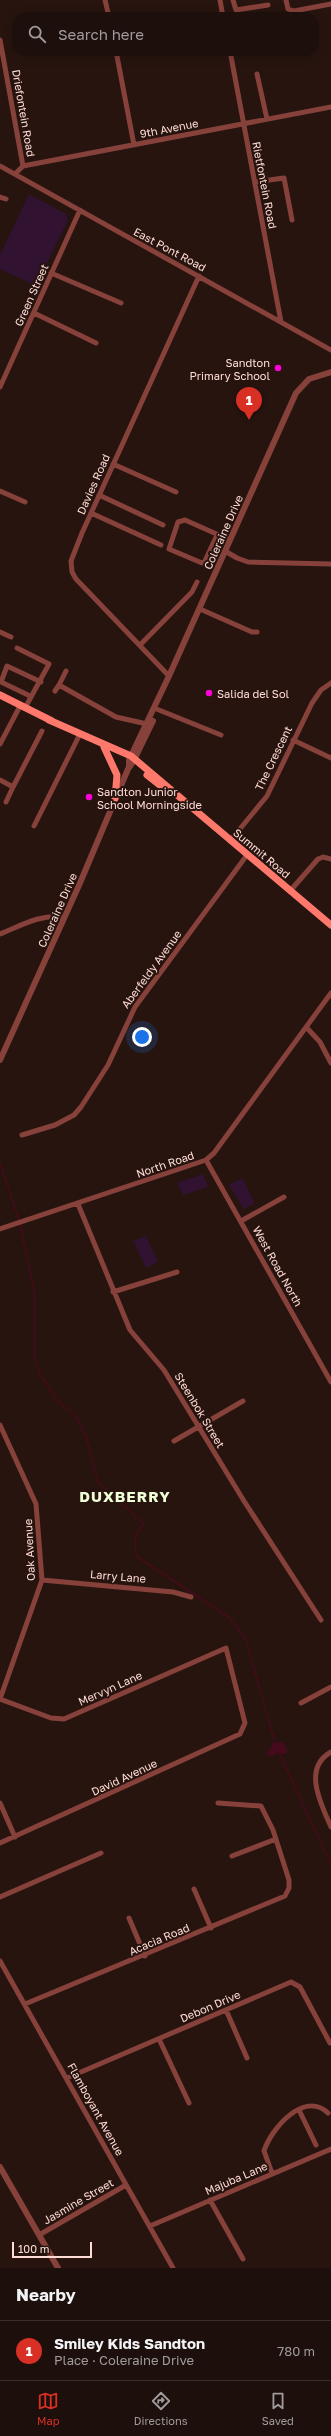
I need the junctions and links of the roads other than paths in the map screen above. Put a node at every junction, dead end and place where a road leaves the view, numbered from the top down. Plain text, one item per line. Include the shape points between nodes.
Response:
1 (105, 0) edge
2 (220, 0) edge
3 (233, 0) edge
4 (286, 0) edge
5 (331, 4) edge
6 (268, 5) dead end
7 (108, 12) edge
8 (222, 12) edge
9 (0, 40) edge
10 (117, 56) edge
11 (231, 56) edge
12 (257, 74) dead end
13 (331, 107) edge
14 (267, 119) junction
15 (244, 124) junction
16 (134, 145) junction
17 (0, 166) edge
18 (23, 166) junction
19 (15, 174) junction
20 (255, 182) junction
21 (0, 197) edge
22 (6, 199) dead end
23 (80, 210) junction
24 (292, 220) dead end
25 (52, 273) junction
26 (199, 276) junction
27 (121, 303) dead end
28 (34, 313) junction
29 (281, 322) junction
30 (96, 343) dead end
31 (331, 350) edge
32 (331, 372) edge
33 (331, 376) edge
34 (309, 380) junction
35 (0, 388) edge
36 (113, 464) junction
37 (0, 491) edge
38 (176, 492) dead end
39 (99, 495) junction
40 (25, 502) dead end
41 (91, 513) junction
42 (163, 525) dead end
43 (217, 534) junction
44 (230, 540) junction
45 (161, 545) dead end
46 (225, 551) junction
47 (331, 564) edge
48 (196, 582) dead end
49 (200, 609) junction
50 (0, 632) edge
51 (257, 632) dead end
52 (11, 637) dead end
53 (140, 645) junction
54 (17, 648) dead end
55 (66, 671) dead end
56 (170, 676) junction
57 (41, 682) junction
58 (331, 683) edge
59 (59, 685) junction
60 (55, 691) dead end
61 (0, 695) edge
62 (28, 695) dead end
63 (23, 707) junction
64 (156, 708) junction
65 (49, 720) junction
66 (150, 721) junction
67 (42, 731) dead end
68 (221, 735) dead end
69 (79, 736) junction
70 (293, 740) junction
71 (0, 744) edge
72 (104, 747) junction
73 (331, 758) edge
74 (132, 761) junction
75 (0, 780) edge
76 (13, 787) junction
77 (115, 798) junction
78 (6, 802) dead end
79 (34, 826) dead end
80 (230, 841) junction
81 (246, 855) junction
82 (331, 859) edge
83 (290, 891) junction
84 (64, 917) junction
85 (331, 925) edge
86 (0, 934) edge
87 (331, 993) edge
88 (307, 1028) junction
89 (0, 1060) edge
90 (331, 1063) edge
91 (22, 1135) dead end
92 (206, 1160) junction
93 (284, 1197) dead end
94 (78, 1204) junction
95 (241, 1221) junction
96 (0, 1229) edge
97 (177, 1272) dead end
98 (114, 1292) junction
99 (331, 1382) edge
100 (243, 1401) dead end
101 (0, 1425) edge
102 (199, 1427) junction
103 (174, 1441) dead end
104 (42, 1580) junction
105 (191, 1597) dead end
106 (321, 1620) dead end
107 (331, 1687) edge
108 (0, 1699) edge
109 (302, 1703) dead end
110 (245, 1719) joint
111 (331, 1752) edge
112 (0, 1803) edge
113 (218, 1803) dead end
114 (331, 1827) edge
115 (15, 1837) junction
116 (276, 1839) junction
117 (0, 1843) edge
118 (101, 1853) dead end
119 (232, 1856) dead end
120 (194, 1889) dead end
121 (0, 1897) edge
122 (129, 1918) dead end
123 (211, 1928) junction
124 (145, 1956) junction
125 (0, 1961) edge
126 (25, 2004) junction
127 (226, 2010) junction
128 (159, 2039) junction
129 (330, 2043) edge
130 (247, 2058) dead end
131 (67, 2078) junction
132 (189, 2103) dead end
133 (299, 2110) junction
134 (328, 2113) dead end
135 (316, 2145) dead end
136 (331, 2149) edge
137 (0, 2167) edge
138 (272, 2173) junction
139 (126, 2185) junction
140 (210, 2200) junction
141 (150, 2226) junction
142 (39, 2235) junction
143 (243, 2259) dead end
144 (58, 2268) edge
145 (173, 2268) edge

1 - 7 street
2 - 8 street
3 - 6 street via 236,10
4 - 5 street via 288,8 294,11
9 - 18 street, Driefontein Road
10 - 16 street
11 - 15 street, Rietfontein Road
12 - 14 street
13 - 14 street, 9th Avenue
14 - 15 street, 9th Avenue
15 - 16 street, 9th Avenue
15 - 20 street, Rietfontein Road
16 - 18 street, 9th Avenue
17 - 19 street, East Pont Road
18 - 19 street
19 - 23 street, East Pont Road
20 - 24 street via 284,178
20 - 29 street, Rietfontein Road
21 - 22 street
23 - 25 street, Green Street
23 - 26 street, East Pont Road
25 - 27 street
25 - 28 street, Green Street
26 - 29 street, East Pont Road
26 - 36 street, Davies Road
28 - 30 street
28 - 35 street, Green Street
29 - 31 street, East Pont Road
32 - 34 street
33 - 34 street
34 - 44 street, Coleraine Drive via 296,393
36 - 38 street
36 - 39 street, Davies Road
37 - 40 street
39 - 41 street, Davies Road
39 - 42 street
41 - 45 street
41 - 53 street, Davies Road via 72,561 72,572
43 - 43 street via 181,520 178,522 169,549 202,563
43 - 44 street
44 - 46 street, Coleraine Drive
46 - 47 street via 248,562
46 - 49 street, Coleraine Drive
48 - 53 street via 192,592
49 - 51 street
49 - 56 street, Coleraine Drive
50 - 52 street
53 - 56 street, Davies Road
54 - 57 street via 49,664
55 - 59 street
56 - 64 street, Coleraine Drive
57 - 62 street via 7,666 1,682
57 - 63 street
58 - 70 street, The Crescent via 316,696
59 - 60 street
59 - 66 street via 116,717
61 - 63 main road
63 - 65 main road
63 - 71 street
64 - 66 street, Coleraine Drive
64 - 68 street
65 - 69 main road
65 - 74 main road
66 - 74 street, Coleraine Drive
67 - 76 street
69 - 72 main road
69 - 79 street
70 - 73 street
70 - 80 street, The Crescent via 267,796
72 - 74 main road
72 - 77 main road via 117,775
74 - 77 street, Coleraine Drive
74 - 80 main road, Summit Road
75 - 76 street
76 - 78 street
77 - 84 street, Coleraine Drive
80 - 81 main road, Summit Road
81 - 83 main road, Summit Road
81 - 91 street, Aberfeldy Avenue via 135,1006 108,1065 81,1107 74,1115 55,1125
82 - 83 street via 318,859
83 - 85 main road, Summit Road
84 - 86 street via 39,918
84 - 89 street, Coleraine Drive
87 - 88 street, North Road
88 - 90 street via 320,1042
88 - 92 street, North Road via 214,1153
92 - 94 street, North Road
92 - 95 street, West Road North
93 - 95 street
94 - 96 street, North Road
94 - 98 street, Steenbok Street
95 - 99 street, West Road North
97 - 98 street
98 - 102 street, Steenbok Street via 130,1330 164,1370
100 - 102 street
101 - 104 street, Oak Avenue via 36,1504
102 - 103 street
102 - 106 street, Steenbok Street
104 - 105 street, Larry Lane via 173,1592
104 - 108 street, Oak Avenue
107 - 109 street
108 - 110 street, Mervyn Lane via 51,1718 64,1719 226,1648
110 - 115 street, David Avenue via 244,1730 240,1734
111 - 114 street via 319,1760 314,1775
112 - 115 street
113 - 116 street via 261,1806
115 - 117 street, David Avenue
116 - 119 street
116 - 123 street, Acacia Road via 289,1880 285,1896
118 - 121 street
120 - 123 street
122 - 124 street
123 - 124 street, Acacia Road
124 - 126 street, Acacia Road
125 - 126 street, Flamboyant Avenue
126 - 131 street, Flamboyant Avenue
127 - 128 street, Debon Drive
127 - 129 street, Debon Drive via 293,1982 300,1987
127 - 130 street
128 - 131 street, Debon Drive
128 - 132 street
131 - 139 street, Flamboyant Avenue
133 - 134 street via 316,2107
133 - 135 street
133 - 138 street via 280,2122 265,2148 264,2154
136 - 138 street, Majuba Lane
137 - 142 street
138 - 140 street, Majuba Lane
139 - 141 street, Flamboyant Avenue
139 - 142 street, Jasmine Street
140 - 141 street, Majuba Lane
140 - 143 street
141 - 145 street, Flamboyant Avenue
142 - 144 street

